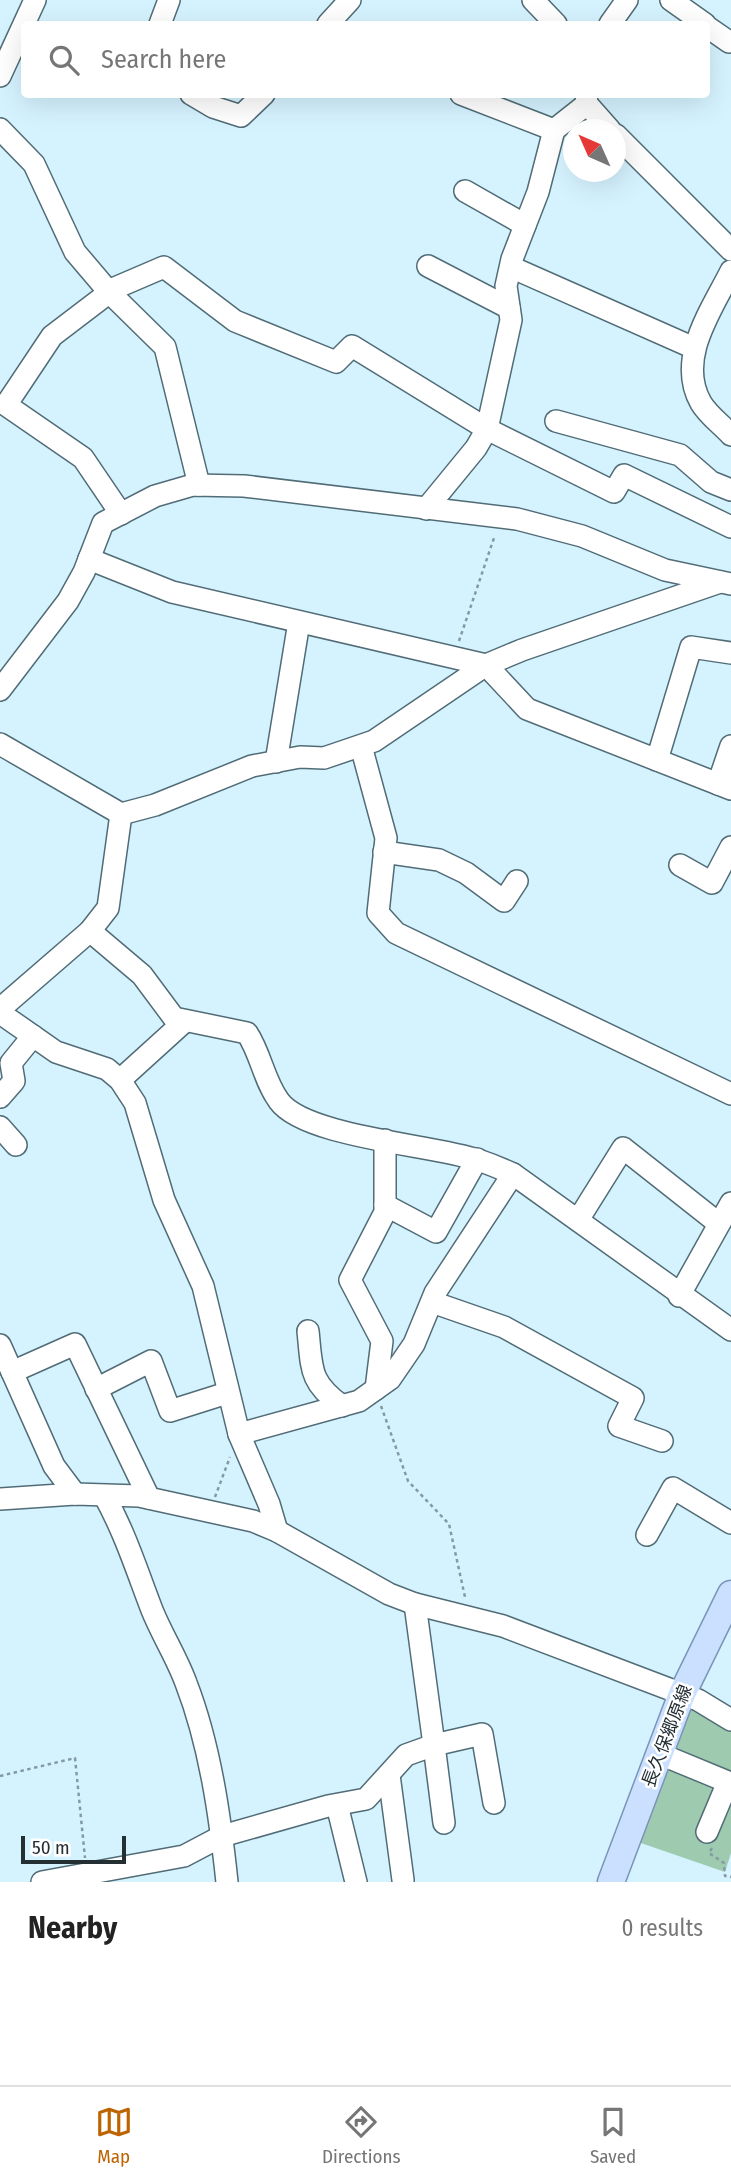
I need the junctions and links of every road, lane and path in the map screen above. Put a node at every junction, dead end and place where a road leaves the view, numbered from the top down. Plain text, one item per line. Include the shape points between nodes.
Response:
1 (35, 0) edge
2 (169, 0) edge
3 (351, 0) edge
4 (533, 0) edge
5 (626, 0) edge
6 (671, 0) edge
7 (25, 21) edge
8 (161, 21) edge
9 (335, 21) edge
10 (553, 21) edge
11 (612, 21) edge
12 (700, 21) edge
13 (710, 28) edge
14 (21, 30) edge
15 (729, 42) edge
16 (0, 76) edge
17 (198, 98) edge
18 (260, 98) edge
19 (471, 98) edge
20 (587, 99) edge
21 (602, 119) edge
22 (0, 129) edge
23 (554, 130) junction
24 (626, 146) edge
25 (465, 191) dead end
26 (525, 225) junction
27 (731, 250) edge
28 (428, 266) dead end
29 (511, 267) junction
30 (731, 271) edge
31 (109, 292) junction
32 (509, 308) junction
33 (694, 348) junction
34 (556, 421) dead end
35 (487, 429) junction
36 (731, 435) edge
37 (199, 485) junction
38 (731, 490) edge
39 (426, 509) junction
40 (121, 514) junction
41 (501, 517) junction
42 (731, 527) edge
43 (89, 559) junction
44 (728, 581) edge
45 (299, 622) junction
46 (731, 653) edge
47 (453, 658) junction
48 (485, 665) junction
49 (0, 690) edge
50 (0, 744) edge
51 (361, 746) junction
52 (731, 746) edge
53 (657, 760) junction
54 (276, 762) junction
55 (725, 787) edge
56 (121, 814) junction
57 (731, 848) edge
58 (384, 852) junction
59 (680, 864) dead end
60 (517, 881) dead end
61 (90, 931) junction
62 (0, 1011) edge
63 (185, 1021) junction
64 (33, 1036) junction
65 (120, 1080) junction
66 (731, 1094) edge
67 (0, 1097) edge
68 (0, 1127) edge
69 (385, 1140) junction
70 (16, 1145) dead end
71 (477, 1159) junction
72 (513, 1174) junction
73 (731, 1203) edge
74 (385, 1205) junction
75 (578, 1220) junction
76 (718, 1223) junction
77 (678, 1296) junction
78 (432, 1302) junction
79 (731, 1330) edge
80 (308, 1331) dead end
81 (0, 1345) edge
82 (12, 1372) junction
83 (96, 1389) junction
84 (376, 1389) junction
85 (227, 1393) junction
86 (342, 1406) junction
87 (239, 1434) junction
88 (662, 1441) dead end
89 (75, 1494) junction
90 (104, 1497) junction
91 (149, 1498) junction
92 (0, 1499) edge
93 (210, 1510) junction
94 (731, 1522) edge
95 (277, 1531) junction
96 (647, 1535) dead end
97 (731, 1594) edge
98 (415, 1604) junction
99 (469, 1618) junction
100 (682, 1695) junction
101 (731, 1720) edge
102 (434, 1745) junction
103 (660, 1754) junction
104 (389, 1775) junction
105 (0, 1776) edge
106 (494, 1802) dead end
107 (337, 1805) junction
108 (444, 1823) dead end
109 (707, 1832) joint
110 (222, 1836) junction
111 (86, 1872) junction
112 (731, 1877) edge
113 (403, 1880) edge
114 (42, 1882) edge
115 (227, 1882) edge
116 (356, 1882) edge
117 (611, 1882) edge

1 - 7 street
2 - 8 street
3 - 9 street
4 - 10 street
5 - 11 street
6 - 12 street
13 - 15 street
14 - 16 street
17 - 18 street via 241,116
19 - 23 street
20 - 21 street
20 - 23 street
22 - 31 street via 34,164 75,252
23 - 26 street
24 - 27 street
25 - 26 street
26 - 29 street
28 - 32 street
29 - 32 street via 506,286
29 - 33 street
30 - 33 street
31 - 35 street via 164,267 235,321 337,362 352,346
31 - 37 street via 165,347
31 - 40 street via 52,336 6,405 83,458
32 - 35 street via 511,320
33 - 36 street via 691,376 702,404
34 - 38 street via 680,455 711,482
35 - 39 street
35 - 42 street via 614,492 624,475
37 - 39 street via 244,486
37 - 40 street via 155,496
39 - 41 street
40 - 43 street via 103,523
41 - 44 street via 582,536 665,570
41 - 47 path
43 - 45 street via 172,592
43 - 49 street via 68,601
44 - 48 street
45 - 47 street
45 - 54 street
46 - 53 street via 691,647
47 - 48 street
48 - 51 street via 420,712
48 - 53 street via 527,709
50 - 56 street
51 - 54 street via 324,758
51 - 58 street via 386,838
52 - 55 street
53 - 55 street
54 - 56 street via 252,766
56 - 61 street via 108,908
57 - 59 street via 712,883
58 - 60 street via 439,860 504,901
58 - 66 street via 378,913 396,933
61 - 62 street
61 - 63 street via 142,975 174,1018
62 - 64 street
63 - 65 street
63 - 69 street via 247,1033 279,1101 291,1111 316,1124
64 - 65 street via 56,1052 107,1069
64 - 67 street via 11,1063 14,1080
65 - 85 street via 135,1103 164,1200 203,1286
68 - 70 street
69 - 71 street
69 - 74 street
71 - 72 street
71 - 74 street via 436,1232
72 - 75 street
72 - 78 street
73 - 76 street
74 - 84 street via 350,1280 382,1341
75 - 76 street via 623,1148
75 - 77 street
76 - 77 street
77 - 79 street
78 - 84 street via 414,1344 390,1379
78 - 88 street via 504,1328 633,1398 619,1426
80 - 86 street via 313,1373 322,1392
81 - 82 street
82 - 83 street via 75,1345
82 - 89 street via 54,1466
83 - 85 street via 151,1361 170,1411
83 - 91 street
84 - 86 street
84 - 99 path via 408,1481 449,1524
85 - 87 street
86 - 87 street
87 - 93 path
87 - 95 street
89 - 90 street
89 - 92 street
90 - 91 street
90 - 110 street via 125,1533 163,1636 186,1682
91 - 93 street
93 - 95 street
94 - 96 street via 673,1489
95 - 98 street
97 - 100 main road, 長久保郷原線
98 - 99 street
98 - 102 street
99 - 100 street via 503,1626
100 - 101 street
100 - 103 main road, 長久保郷原線
102 - 104 street via 406,1755
102 - 106 street via 482,1734
102 - 108 street
103 - 109 street via 728,1783
103 - 117 main road, 長久保郷原線
104 - 107 street via 366,1800
104 - 113 street
105 - 111 path via 75,1758
107 - 110 street
107 - 116 street
109 - 112 path via 718,1837 709,1853 724,1863 725,1875
110 - 111 street via 184,1856
110 - 115 street
111 - 114 street

